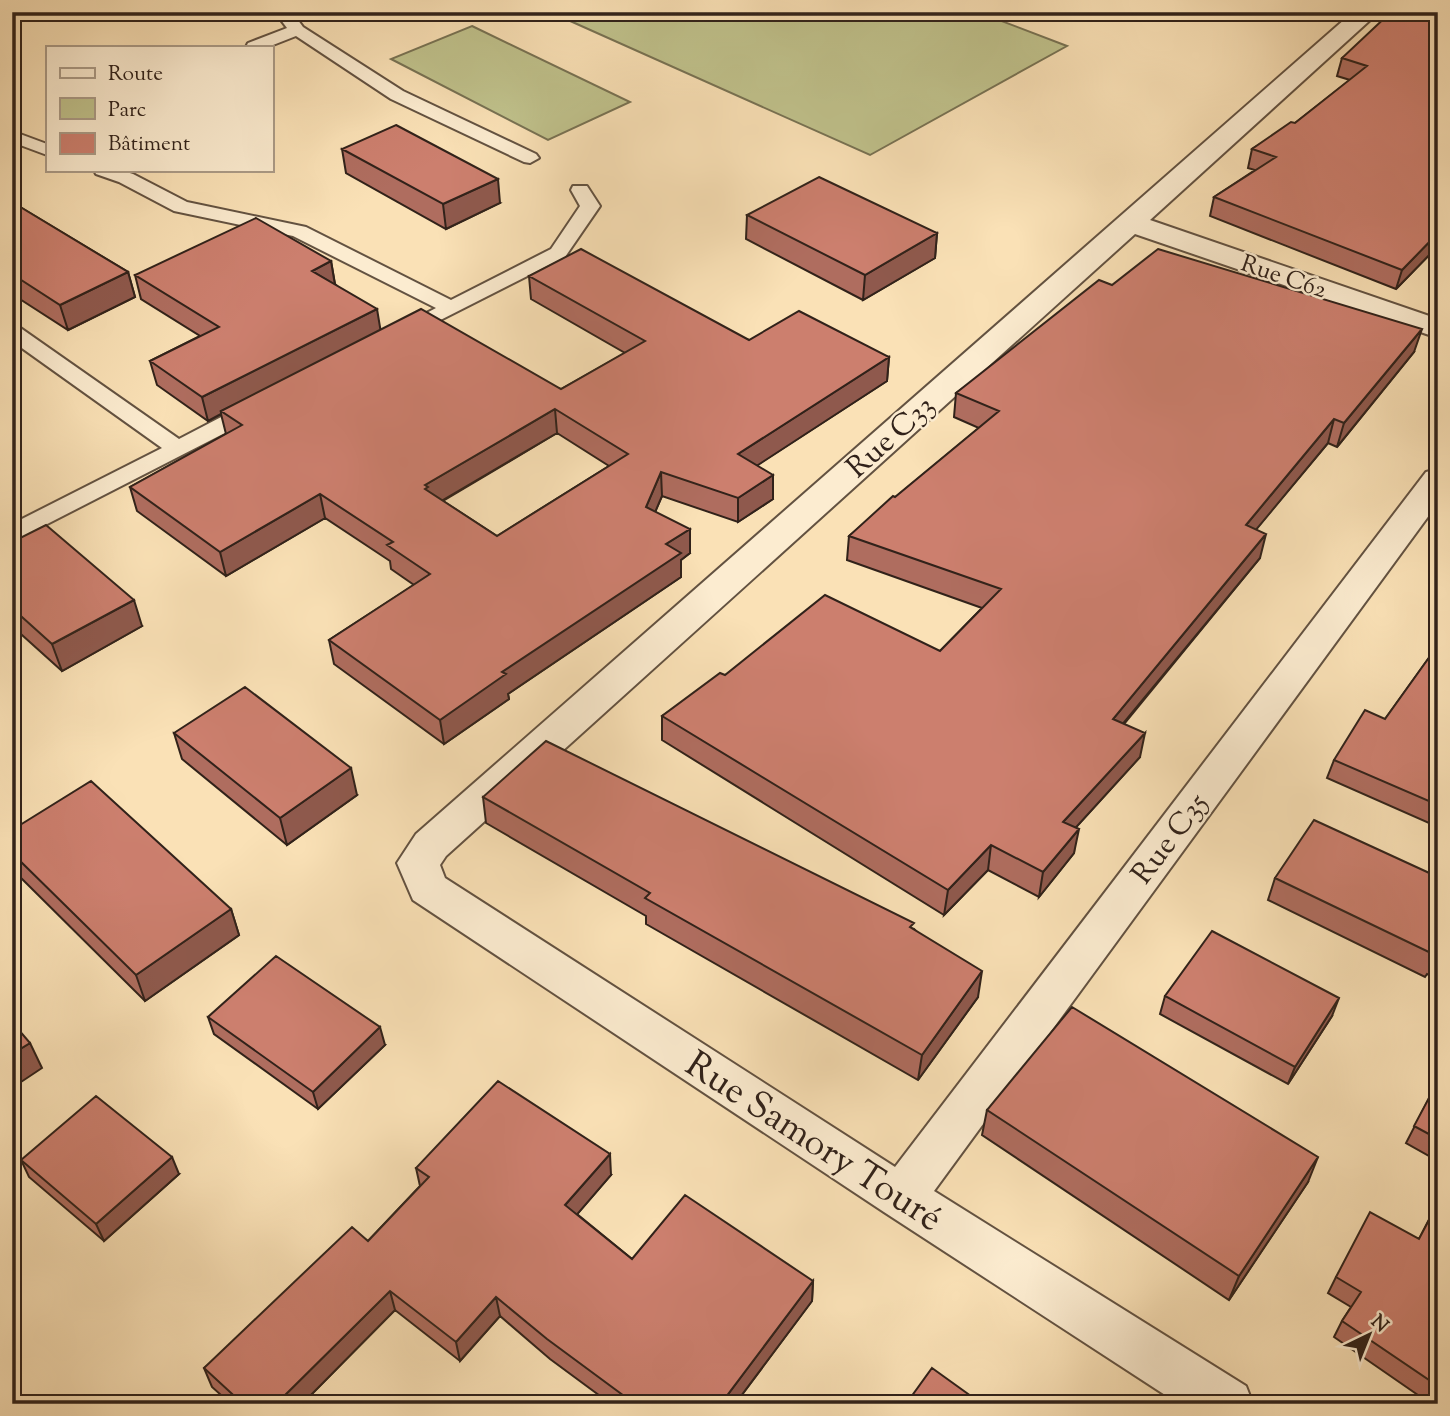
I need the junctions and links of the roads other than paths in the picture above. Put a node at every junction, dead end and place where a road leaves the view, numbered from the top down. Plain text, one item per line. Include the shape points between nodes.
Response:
1 (283, 12) edge
2 (1367, 12) edge
3 (296, 30) junction
4 (256, 46) edge
5 (46, 129) edge
6 (15, 138) edge
7 (46, 150) edge
8 (530, 158) dead end
9 (109, 172) edge
10 (580, 190) dead end
11 (1130, 223) junction
12 (450, 308) junction
13 (1438, 329) edge
14 (12, 331) edge
15 (388, 340) edge
16 (277, 398) edge
17 (178, 449) junction
18 (1438, 479) edge
19 (12, 534) edge
20 (418, 863) joint
21 (901, 1197) junction
22 (1227, 1404) edge

1 - 3 lane
2 - 11 street, Rue C33
3 - 4 lane
3 - 8 lane via 397,95
5 - 6 lane
6 - 7 lane
9 - 12 lane via 181,207 299,231
10 - 12 lane via 590,206 558,253
11 - 13 street, Rue C62
11 - 20 street, Rue C33 via 430,845
12 - 15 lane
14 - 17 lane
16 - 17 lane
17 - 19 lane
18 - 21 street, Rue C35
20 - 21 street, Rue Samory Touré via 428,888
21 - 22 street, Rue Samory Touré

